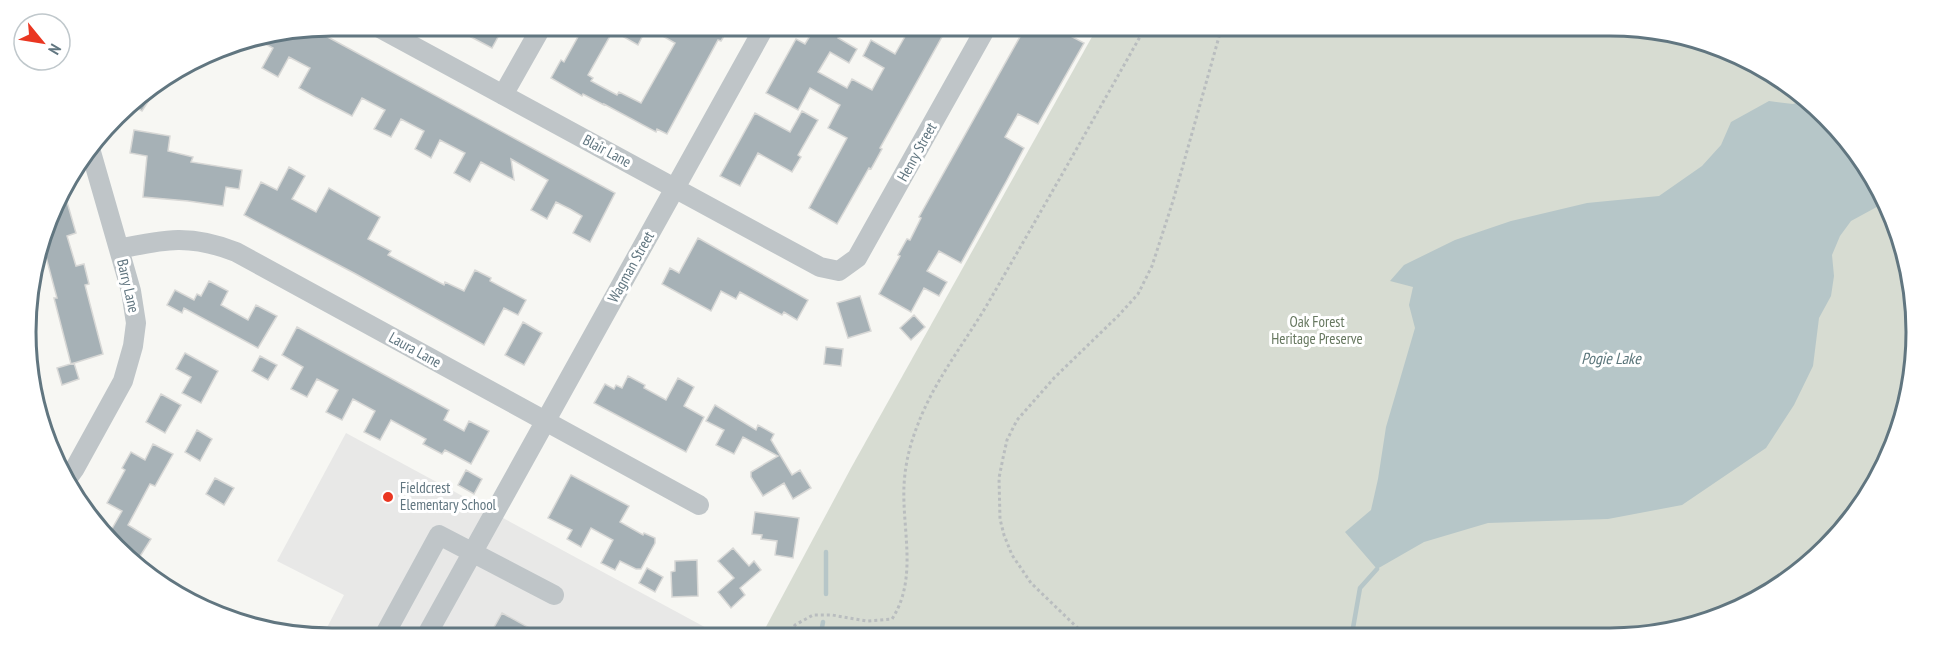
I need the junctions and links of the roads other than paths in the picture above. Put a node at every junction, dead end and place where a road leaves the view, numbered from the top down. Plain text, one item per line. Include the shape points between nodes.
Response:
1 (394, 36) edge
2 (536, 36) edge
3 (759, 36) edge
4 (981, 36) edge
5 (503, 95) junction
6 (93, 158) edge
7 (675, 188) junction
8 (119, 249) junction
9 (839, 271) joint
10 (546, 422) junction
11 (72, 472) edge
12 (699, 506) dead end
13 (472, 553) junction
14 (554, 595) dead end
15 (388, 628) edge
16 (431, 628) edge

1 - 5 street, Blair Lane
2 - 5 street
3 - 7 street, Wagman Street
4 - 9 street, Henry Street via 857,258
5 - 7 street, Blair Lane
6 - 8 street, Barry Lane
7 - 9 street, Blair Lane via 820,267
7 - 10 street, Wagman Street
8 - 10 street, Laura Lane via 170,239 223,247
8 - 11 street, Barry Lane via 136,323 133,346 123,381
10 - 12 street, Laura Lane
10 - 13 street, Wagman Street
13 - 14 street
13 - 15 street via 439,535
13 - 16 street, Wagman Street

